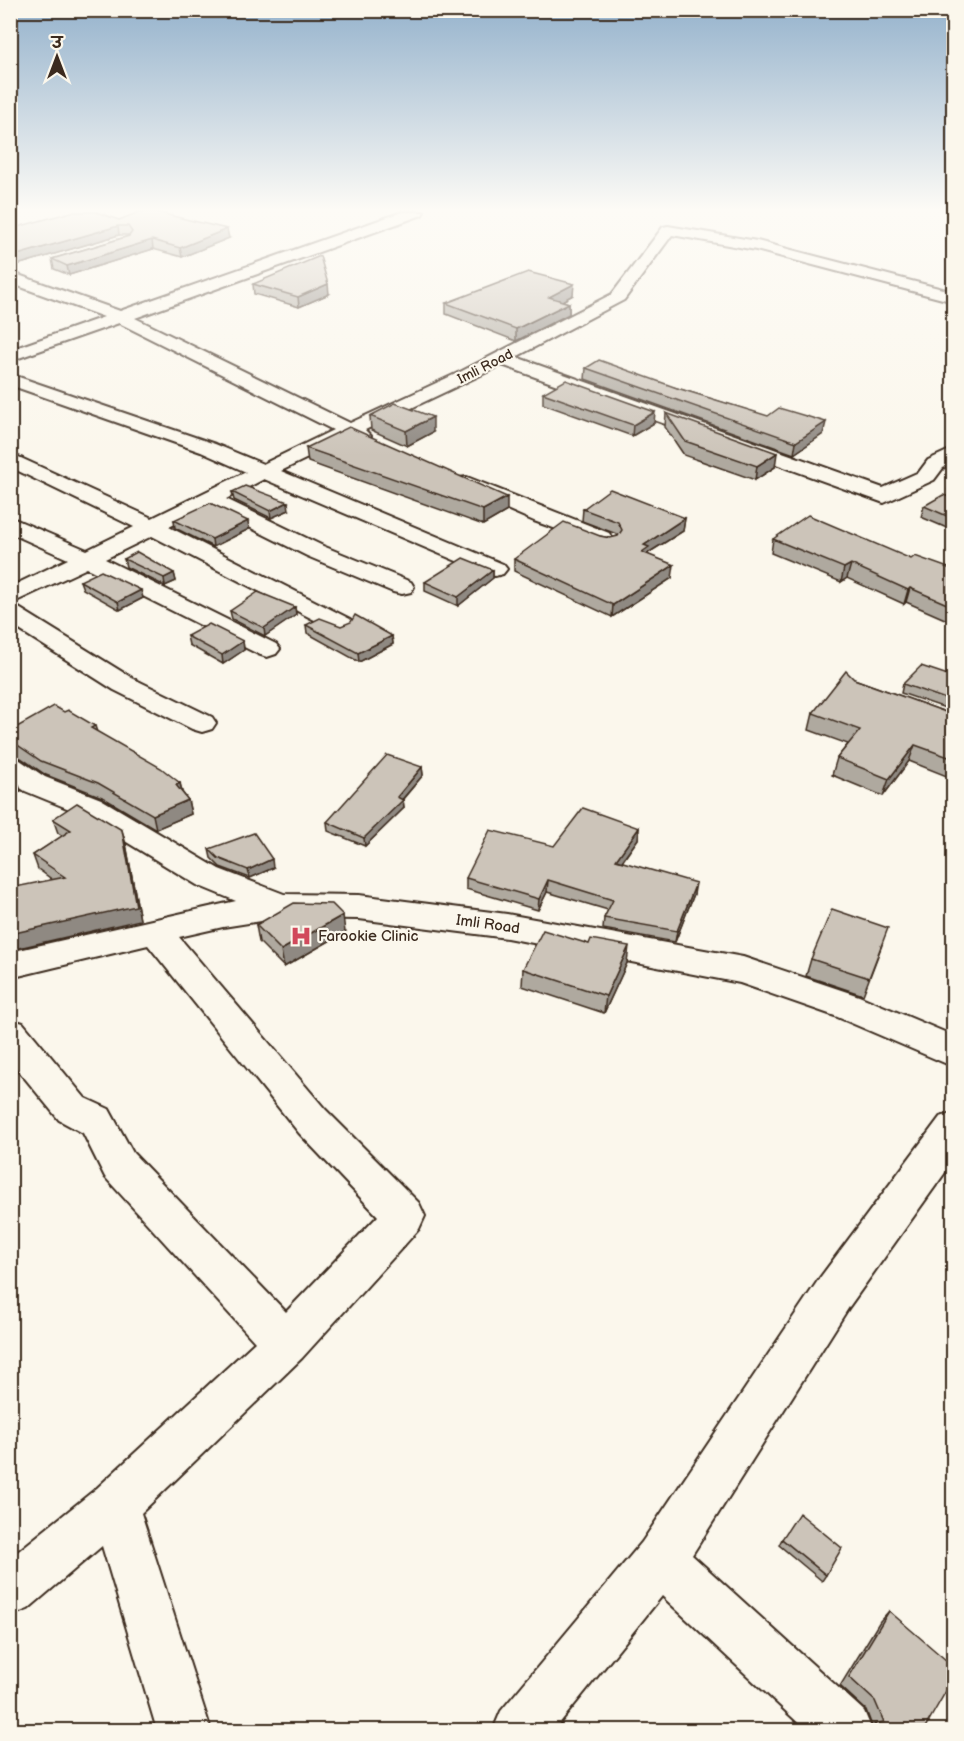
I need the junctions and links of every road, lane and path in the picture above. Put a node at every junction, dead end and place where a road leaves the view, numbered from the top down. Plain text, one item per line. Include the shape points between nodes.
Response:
1 (57, 293) edge
2 (187, 293) edge
3 (621, 293) edge
4 (120, 317) junction
5 (10, 356) edge
6 (501, 358) junction
7 (10, 379) edge
8 (348, 430) junction
9 (381, 445) edge
10 (954, 454) edge
11 (10, 459) edge
12 (265, 471) junction
13 (445, 473) edge
14 (909, 486) junction
15 (931, 494) dead end
16 (208, 499) junction
17 (10, 524) edge
18 (152, 527) junction
19 (608, 541) edge
20 (87, 559) junction
21 (495, 569) edge
22 (402, 586) dead end
23 (10, 597) edge
24 (10, 613) edge
25 (341, 624) edge
26 (267, 649) dead end
27 (202, 723) dead end
28 (10, 767) edge
29 (23, 792) edge
30 (281, 906) junction
31 (155, 931) junction
32 (10, 965) edge
33 (10, 1033) edge
34 (954, 1052) edge
35 (954, 1129) edge
36 (286, 1343) junction
37 (114, 1505) junction
38 (660, 1560) junction
39 (10, 1591) edge
40 (184, 1731) edge
41 (520, 1731) edge
42 (845, 1731) edge

1 - 4 street
2 - 4 street
3 - 6 street, Imli Road
4 - 5 street
4 - 8 street
6 - 8 street, Imli Road
6 - 14 street via 884,496
7 - 12 street
8 - 9 street
8 - 12 street, Imli Road
10 - 14 street via 934,464 927,476
11 - 18 street
12 - 16 street, Imli Road
12 - 21 street
13 - 19 street
14 - 15 street
16 - 18 street, Imli Road
16 - 22 street via 315,551
17 - 20 street
18 - 20 street, Imli Road
18 - 25 street
20 - 23 street, Imli Road
20 - 26 street
24 - 27 street via 123,684
28 - 29 street
29 - 30 street via 90,806 208,878
30 - 31 street, Imli Road
30 - 34 street, Imli Road via 359,907 507,926 743,970 847,1006
31 - 32 street, Imli Road
31 - 36 street via 312,1121 405,1216
33 - 36 street via 72,1109 96,1121 119,1166
35 - 38 street via 834,1293
36 - 37 street
37 - 39 street
37 - 40 street
38 - 41 street
38 - 42 street

